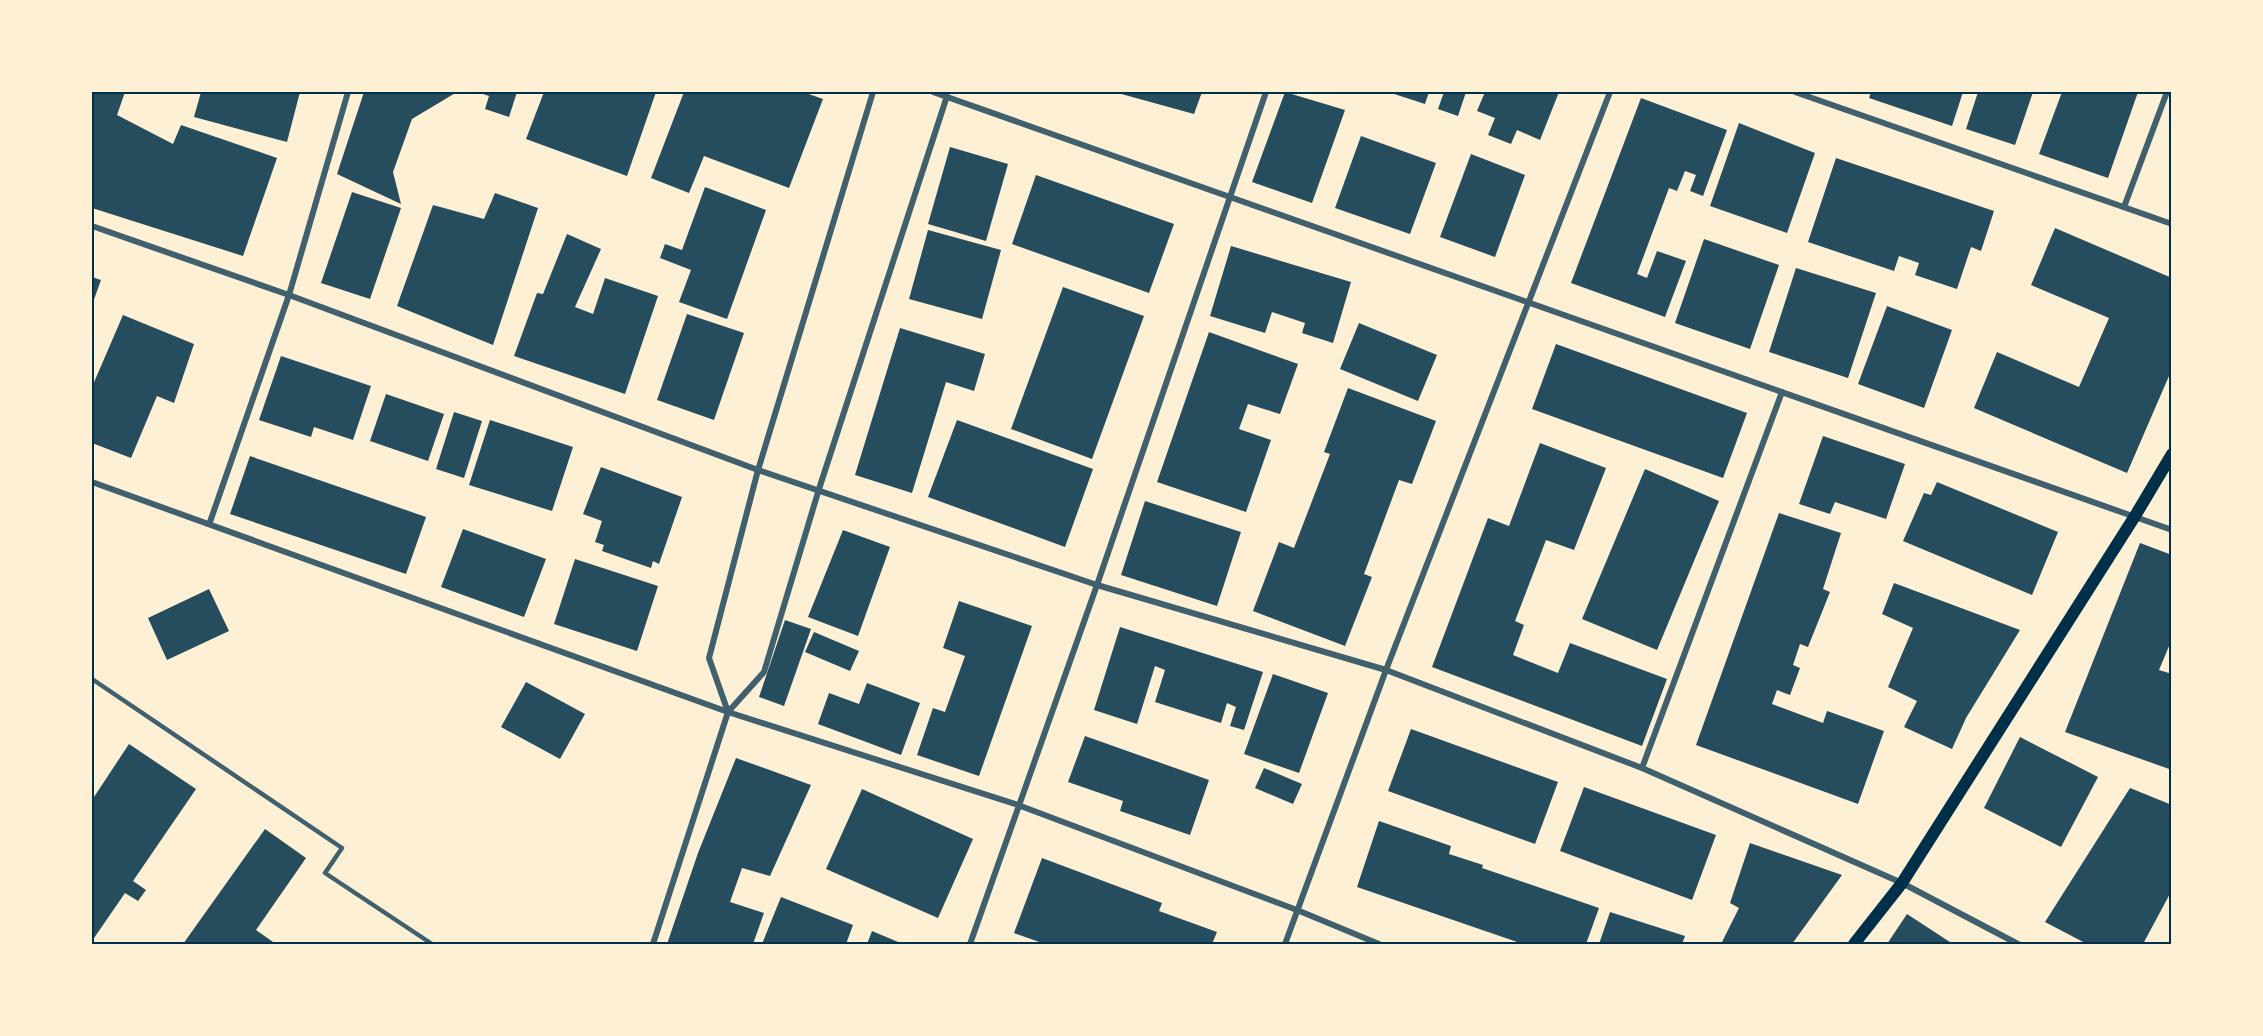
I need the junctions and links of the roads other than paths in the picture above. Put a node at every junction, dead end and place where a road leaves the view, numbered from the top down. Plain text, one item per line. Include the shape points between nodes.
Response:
1 (348, 92) edge
2 (873, 92) edge
3 (933, 92) edge
4 (1266, 92) edge
5 (1610, 92) edge
6 (1795, 92) edge
7 (2167, 92) edge
8 (947, 96) junction
9 (1231, 197) junction
10 (2124, 207) junction
11 (2172, 224) edge
12 (92, 226) edge
13 (289, 295) junction
14 (1528, 302) junction
15 (1782, 392) junction
16 (2172, 454) edge
17 (758, 470) junction
18 (92, 482) edge
19 (819, 489) junction
20 (2135, 516) junction
21 (210, 522) junction
22 (2172, 530) edge
23 (1097, 585) junction
24 (1386, 670) junction
25 (92, 679) edge
26 (728, 712) junction
27 (1642, 768) junction
28 (1018, 806) junction
29 (1902, 883) junction
30 (1297, 910) junction
31 (432, 945) edge
32 (653, 945) edge
33 (970, 945) edge
34 (1285, 945) edge
35 (1379, 945) edge
36 (1854, 945) edge
37 (2018, 945) edge

1 - 13 street
2 - 17 street
3 - 8 street
4 - 9 street
5 - 14 street
6 - 10 street
7 - 10 street
8 - 9 street
8 - 19 street
9 - 14 street
9 - 23 street
10 - 11 street
12 - 13 street
13 - 17 street
13 - 21 street
14 - 15 street
14 - 24 street
15 - 20 street
15 - 27 street
16 - 20 main road
17 - 19 street
17 - 26 street via 709,658
18 - 21 street
19 - 23 street
19 - 26 street via 764,672
20 - 22 street
20 - 29 main road
21 - 26 street
23 - 24 street
23 - 28 street
24 - 27 street
24 - 30 street
25 - 31 lane via 342,848 325,873
26 - 28 street
26 - 32 street
27 - 29 street
28 - 30 street
28 - 33 street
29 - 36 main road
29 - 37 street
30 - 34 street
30 - 35 street

